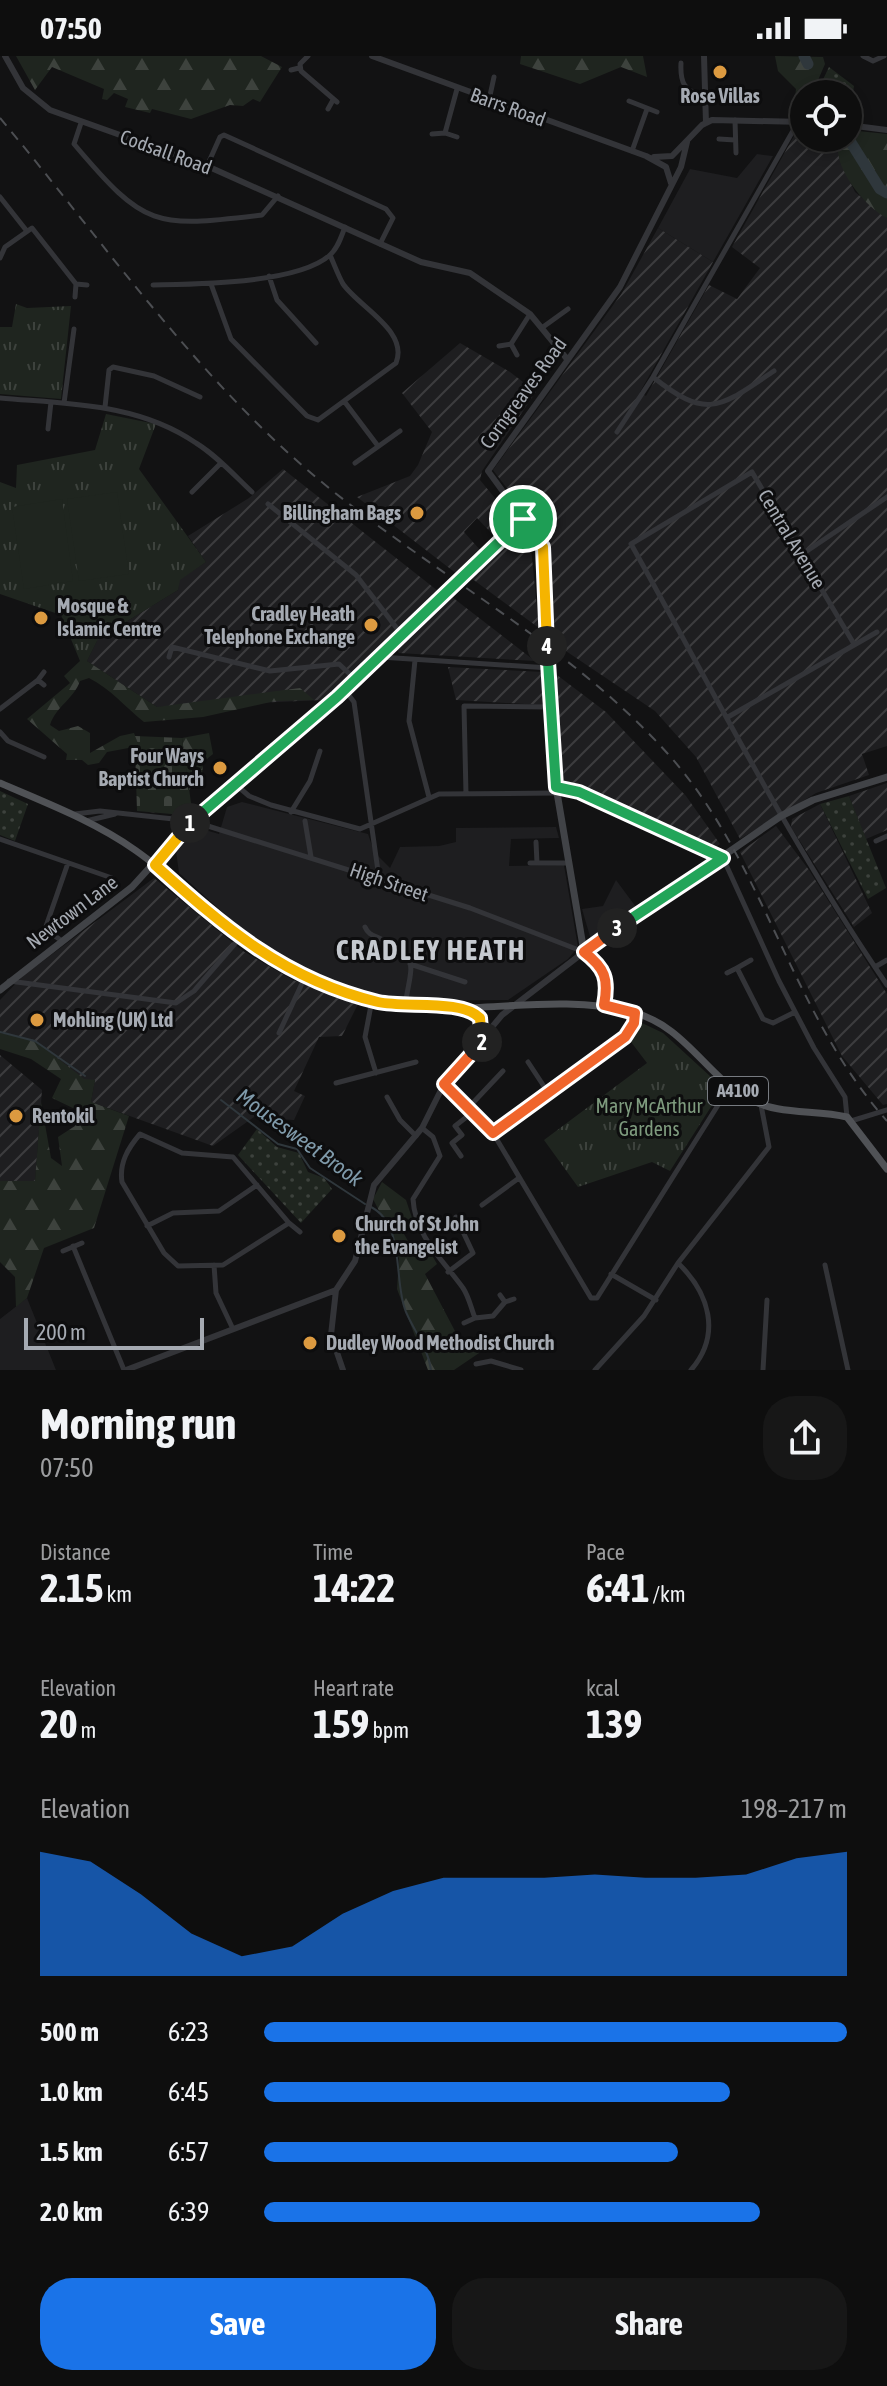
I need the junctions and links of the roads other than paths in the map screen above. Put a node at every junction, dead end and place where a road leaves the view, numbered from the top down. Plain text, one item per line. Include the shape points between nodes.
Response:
1 (5, 56) edge
2 (308, 56) edge
3 (372, 56) edge
4 (704, 56) edge
5 (863, 56) edge
6 (884, 56) edge
7 (681, 63) dead end
8 (299, 68) junction
9 (291, 70) dead end
10 (494, 77) dead end
11 (457, 89) junction
12 (704, 96) junction
13 (489, 100) junction
14 (629, 101) dead end
15 (328, 109) dead end
16 (647, 109) junction
17 (657, 112) dead end
18 (735, 120) junction
19 (790, 122) edge
20 (81, 123) junction
21 (706, 123) junction
22 (862, 127) edge
23 (887, 130) edge
24 (445, 133) junction
25 (432, 134) dead end
26 (457, 137) dead end
27 (719, 139) dead end
28 (735, 140) junction
29 (790, 141) edge
30 (687, 142) junction
31 (632, 151) junction
32 (736, 153) dead end
33 (646, 156) junction
34 (671, 156) junction
35 (207, 166) junction
36 (681, 166) junction
37 (667, 168) junction
38 (671, 187) junction
39 (278, 196) junction
40 (0, 197) edge
41 (345, 227) junction
42 (26, 230) junction
43 (380, 244) junction
44 (330, 255) junction
45 (0, 258) edge
46 (269, 276) junction
47 (76, 284) junction
48 (211, 284) junction
49 (87, 285) dead end
50 (153, 285) dead end
51 (75, 297) dead end
52 (568, 309) dead end
53 (530, 314) junction
54 (543, 327) junction
55 (74, 329) dead end
56 (316, 343) dead end
57 (511, 344) junction
58 (499, 346) dead end
59 (517, 355) dead end
60 (567, 359) junction
61 (774, 371) dead end
62 (653, 377) junction
63 (200, 397) dead end
64 (0, 398) edge
65 (344, 401) junction
66 (51, 402) junction
67 (64, 403) junction
68 (105, 407) junction
69 (48, 429) dead end
70 (400, 431) dead end
71 (617, 432) dead end
72 (378, 446) junction
73 (221, 463) junction
74 (355, 463) dead end
75 (192, 492) dead end
76 (252, 492) dead end
77 (887, 497) edge
78 (268, 504) dead end
79 (523, 519) junction
80 (801, 555) junction
81 (877, 632) dead end
82 (403, 635) junction
83 (854, 644) junction
84 (169, 657) dead end
85 (380, 657) junction
86 (415, 660) junction
87 (549, 668) junction
88 (44, 672) dead end
89 (355, 679) junction
90 (38, 680) junction
91 (44, 685) dead end
92 (344, 689) junction
93 (550, 707) junction
94 (0, 709) edge
95 (728, 717) junction
96 (0, 732) edge
97 (8, 741) junction
98 (3, 751) dead end
99 (320, 751) dead end
100 (44, 757) dead end
101 (887, 777) edge
102 (0, 783) edge
103 (235, 784) junction
104 (557, 790) junction
105 (466, 794) junction
106 (429, 797) junction
107 (291, 812) junction
108 (72, 814) junction
109 (781, 816) junction
110 (86, 821) junction
111 (192, 821) junction
112 (305, 821) dead end
113 (370, 824) junction
114 (887, 836) edge
115 (0, 839) edge
116 (876, 841) dead end
117 (536, 842) dead end
118 (311, 857) junction
119 (723, 858) junction
120 (68, 863) junction
121 (570, 863) junction
122 (155, 865) junction
123 (112, 878) dead end
124 (379, 878) junction
125 (365, 927) dead end
126 (239, 939) junction
127 (62, 941) junction
128 (584, 952) junction
129 (751, 960) dead end
130 (887, 960) edge
131 (410, 964) junction
132 (875, 967) junction
133 (737, 968) junction
134 (727, 973) dead end
135 (305, 977) junction
136 (9, 981) junction
137 (465, 982) dead end
138 (887, 985) edge
139 (0, 990) edge
140 (372, 1000) junction
141 (515, 1003) junction
142 (604, 1005) junction
143 (405, 1006) junction
144 (463, 1007) junction
145 (795, 1012) junction
146 (635, 1013) junction
147 (279, 1033) dead end
148 (483, 1041) junction
149 (416, 1062) dead end
150 (528, 1062) dead end
151 (503, 1071) dead end
152 (376, 1073) junction
153 (336, 1083) dead end
154 (444, 1084) junction
155 (730, 1085) junction
156 (549, 1094) junction
157 (387, 1097) dead end
158 (761, 1105) junction
159 (471, 1109) junction
160 (887, 1110) edge
161 (849, 1119) junction
162 (422, 1128) junction
163 (493, 1133) junction
164 (416, 1136) junction
165 (461, 1156) dead end
166 (887, 1169) edge
167 (519, 1178) junction
168 (257, 1185) junction
169 (482, 1205) dead end
170 (456, 1217) dead end
171 (289, 1223) junction
172 (147, 1226) junction
173 (461, 1226) junction
174 (452, 1230) dead end
175 (300, 1232) dead end
176 (82, 1243) dead end
177 (73, 1246) junction
178 (63, 1251) dead end
179 (678, 1263) junction
180 (214, 1265) junction
181 (825, 1265) dead end
182 (448, 1272) junction
183 (611, 1274) junction
184 (336, 1290) junction
185 (500, 1295) dead end
186 (514, 1299) dead end
187 (656, 1300) junction
188 (767, 1300) dead end
189 (505, 1302) junction
190 (475, 1318) junction
191 (464, 1323) dead end
192 (233, 1329) junction
193 (476, 1364) dead end
194 (693, 1369) edge
195 (125, 1370) edge
196 (343, 1370) edge
197 (521, 1370) edge
198 (595, 1370) edge
199 (763, 1370) edge
200 (848, 1370) edge

1 - 20 street, Codsall Road via 27,93
2 - 8 street
3 - 11 street, Barrs Road
4 - 12 street
5 - 6 street via 873,61
7 - 12 street via 684,87
8 - 9 street
8 - 15 street via 335,101
10 - 13 street
11 - 13 street, Barrs Road
11 - 24 street
12 - 21 street
13 - 31 street, Barrs Road
14 - 16 street
16 - 17 street
16 - 31 street
18 - 19 street
18 - 21 street
18 - 28 street
20 - 35 street, Codsall Road
20 - 39 street via 74,144 129,204 150,216 183,223 262,215
21 - 30 street
22 - 23 street
24 - 25 street
24 - 26 street
27 - 28 street
28 - 32 street
29 - 62 street
30 - 34 street
30 - 36 street, Corngreaves Road
31 - 33 street, Barrs Road
33 - 34 street, Barrs Road
33 - 37 street, Barrs Road
34 - 36 street
34 - 37 street
35 - 39 street, Codsall Road
35 - 43 street via 224,135 386,209 393,218
36 - 37 street
36 - 38 street, Corngreaves Road
37 - 38 street
38 - 60 street, Corngreaves Road via 620,287
39 - 41 street, Codsall Road
40 - 42 street
41 - 43 street, Codsall Road
41 - 44 street
42 - 45 street
42 - 47 street via 35,231
43 - 53 street, Codsall Road via 421,262 470,273
44 - 46 street
44 - 65 street via 345,286 399,346 396,363
46 - 48 street
46 - 56 street via 277,300
47 - 49 street
47 - 51 street
48 - 50 street
48 - 65 street via 231,339 307,416 318,420
52 - 54 street
53 - 54 street, Codsall Road
53 - 57 street
54 - 60 street, Codsall Road
55 - 67 street
57 - 58 street
57 - 59 street
60 - 79 street, Corngreaves Road via 488,471
61 - 62 street via 719,405 685,401
62 - 71 street
63 - 68 street via 154,376 113,367
64 - 66 street
65 - 72 street
66 - 67 street
66 - 69 street
67 - 68 street
68 - 73 street via 157,421
70 - 72 street
72 - 74 street
73 - 75 street
73 - 76 street
77 - 80 street
78 - 82 street via 356,575
79 - 82 main road
79 - 87 main road via 543,547
80 - 83 street, Central Avenue
80 - 95 street, Central Avenue via 752,472 631,544
81 - 83 street
82 - 85 main road
83 - 95 street
84 - 89 street via 172,647 270,671 339,664
85 - 86 street
85 - 89 main road
86 - 87 street
86 - 106 street via 409,721
87 - 93 main road
88 - 90 street
89 - 92 main road
90 - 91 street
90 - 94 street
92 - 103 main road
92 - 113 street via 354,702
93 - 104 main road
93 - 105 street via 464,706
95 - 109 street
96 - 97 street
97 - 98 street
97 - 100 street
99 - 107 street
101 - 109 main road
102 - 108 main road, A4100
103 - 107 street via 249,796
103 - 111 main road
104 - 105 street
104 - 119 street via 579,792
104 - 121 main road
105 - 106 street
106 - 113 street
107 - 113 street via 360,829
108 - 110 main road, A4100
108 - 111 street via 100,811
109 - 119 main road
109 - 132 street
110 - 111 street via 113,814
110 - 122 main road, A4100
111 - 118 street, High Street
111 - 122 main road, Newtown Lane
112 - 118 street
113 - 124 street
114 - 116 street
115 - 120 street
117 - 121 street via 533,863
118 - 124 street, High Street
119 - 128 main road
119 - 145 street
120 - 123 street
120 - 127 street via 45,929
121 - 128 main road
122 - 126 main road, A4100
122 - 127 main road, Newtown Lane
124 - 128 street, High Street
125 - 131 street via 403,948
126 - 135 main road, A4100
126 - 136 street via 194,991 176,1003
127 - 136 main road, Newtown Lane
128 - 141 street
128 - 142 street via 607,978
129 - 133 street
130 - 132 street
131 - 137 street
131 - 143 street
132 - 138 street
133 - 134 street
133 - 145 street via 765,1022
135 - 140 main road, A4100
135 - 147 street
136 - 139 main road, Newtown Lane
140 - 143 main road, A4100
140 - 152 street via 365,1037
141 - 142 main road, A4100
141 - 144 main road, A4100
141 - 148 street
142 - 146 main road, A4100
143 - 144 main road, A4100
144 - 148 main road via 480,1018
145 - 161 street via 845,1097
146 - 155 main road, A4100 via 682,1039
146 - 156 street via 625,1037
148 - 154 street
149 - 152 street
150 - 156 street
151 - 159 street
152 - 153 street
154 - 159 street
154 - 162 street
155 - 158 main road, A4100
155 - 183 street
156 - 163 street
157 - 164 street
158 - 161 main road, A4100
158 - 179 street via 769,1147
159 - 163 street
159 - 165 street via 453,1123 462,1135 452,1143
160 - 161 street
161 - 166 main road
162 - 164 street
162 - 182 street via 433,1137 440,1156 414,1194 414,1208
163 - 167 street
164 - 184 street via 387,1165 370,1196 355,1261
167 - 169 street
167 - 183 street via 591,1298 597,1298
168 - 171 street
168 - 172 street via 219,1211 173,1213
168 - 172 street via 233,1157 182,1153 140,1134 126,1153 121,1172
170 - 173 street
171 - 175 street
171 - 180 street via 237,1260
172 - 180 street via 178,1266
173 - 174 street
173 - 182 street via 475,1256
176 - 177 street
177 - 178 street
177 - 195 street
179 - 187 street
179 - 194 street via 697,1283 709,1313 708,1339
180 - 192 street via 216,1293
181 - 200 street
182 - 190 street via 466,1292
183 - 187 street
184 - 192 street
184 - 196 street via 331,1335
185 - 189 street
186 - 189 street
187 - 198 street
188 - 199 street
189 - 190 street via 493,1316
190 - 191 street
192 - 195 street
193 - 197 street via 491,1361

